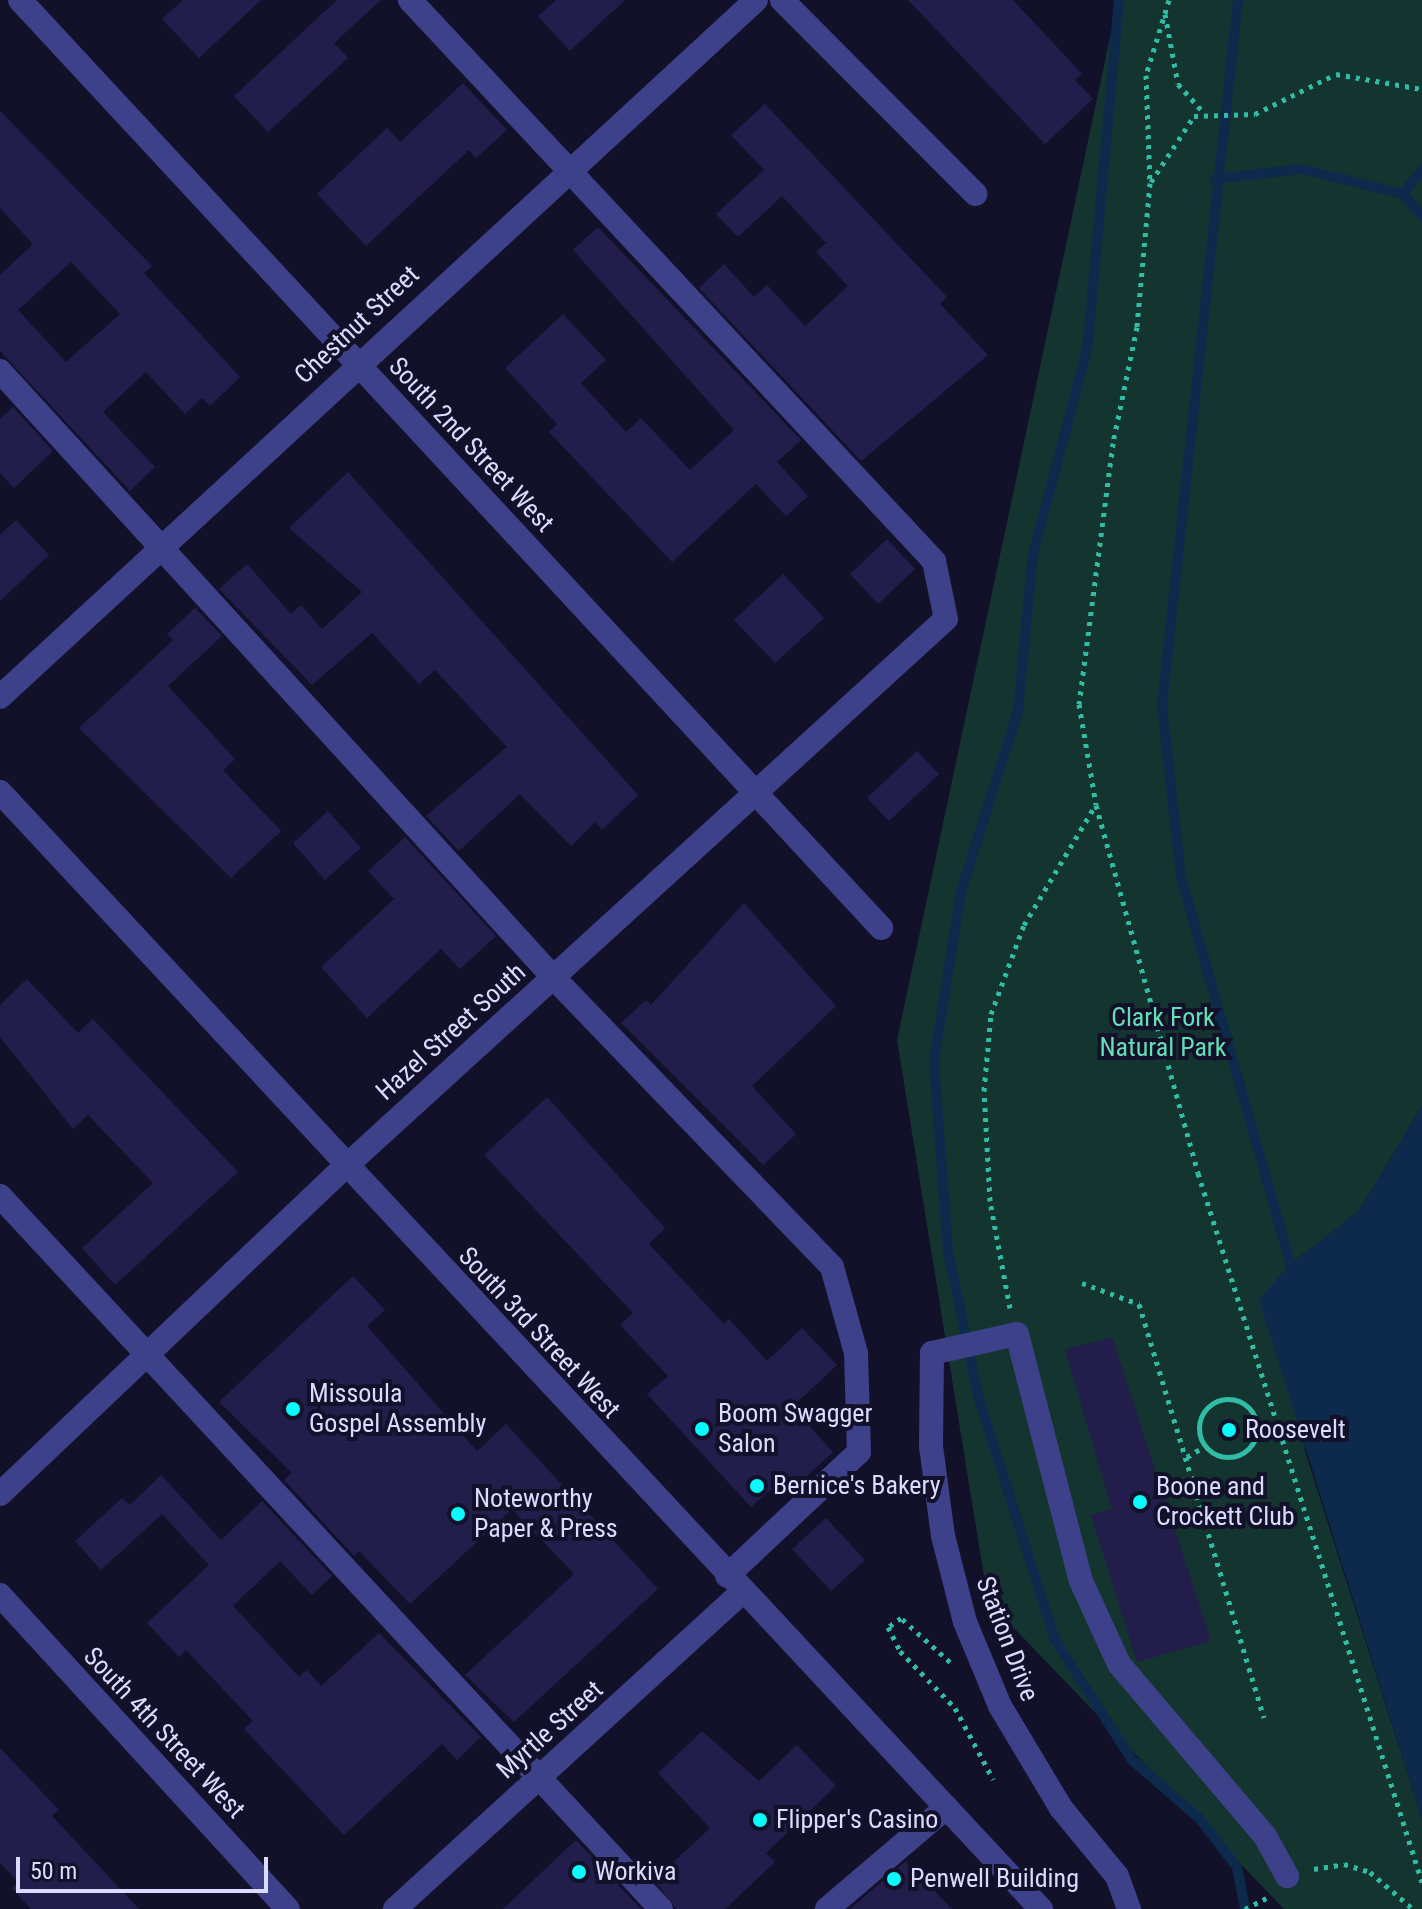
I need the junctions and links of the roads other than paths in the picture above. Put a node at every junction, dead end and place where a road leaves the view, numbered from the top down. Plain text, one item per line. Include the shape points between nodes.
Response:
1 (20, 0) edge
2 (410, 0) edge
3 (756, 0) edge
4 (782, 0) edge
5 (567, 171) junction
6 (975, 194) dead end
7 (356, 362) junction
8 (0, 371) edge
9 (161, 545) junction
10 (0, 697) edge
11 (0, 792) edge
12 (754, 793) junction
13 (881, 928) dead end
14 (553, 977) junction
15 (345, 1167) junction
16 (0, 1196) edge
17 (148, 1354) junction
18 (0, 1494) edge
19 (735, 1584) junction
20 (0, 1595) edge
21 (541, 1777) junction
22 (947, 1807) junction
23 (1298, 1873) road end
24 (288, 1909) edge
25 (395, 1909) edge
26 (661, 1909) edge
27 (827, 1909) edge
28 (1041, 1909) edge
29 (1129, 1909) edge

1 - 7 street, South 2nd Street West
2 - 5 street
3 - 5 street, Chestnut Street
4 - 6 street
5 - 7 street, Chestnut Street
5 - 12 street, Hazel Street South via 934,561 946,619
7 - 9 street, Chestnut Street
7 - 12 street, South 2nd Street West
8 - 9 street, Myrtle Street
9 - 10 street, Chestnut Street
9 - 14 street, Myrtle Street
11 - 15 street, South 3rd Street West
12 - 13 street, South 2nd Street West
12 - 14 street, Hazel Street South
14 - 15 street, Hazel Street South
14 - 19 street, Myrtle Street via 832,1267 856,1353 859,1452
15 - 17 street, Hazel Street South
15 - 19 street, South 3rd Street West
16 - 17 street
17 - 18 street, Hazel Street South
17 - 21 street
19 - 21 street, Myrtle Street
19 - 22 street, South 3rd Street West
20 - 24 street, South 4th Street West
21 - 25 street, Myrtle Street
21 - 26 street
22 - 27 street
22 - 28 street, South 3rd Street West
23 - 29 street, Station Drive via 1119,1664 1081,1581 1017,1334 940,1351 931,1446 943,1536 985,1671 1061,1808 1128,1894

